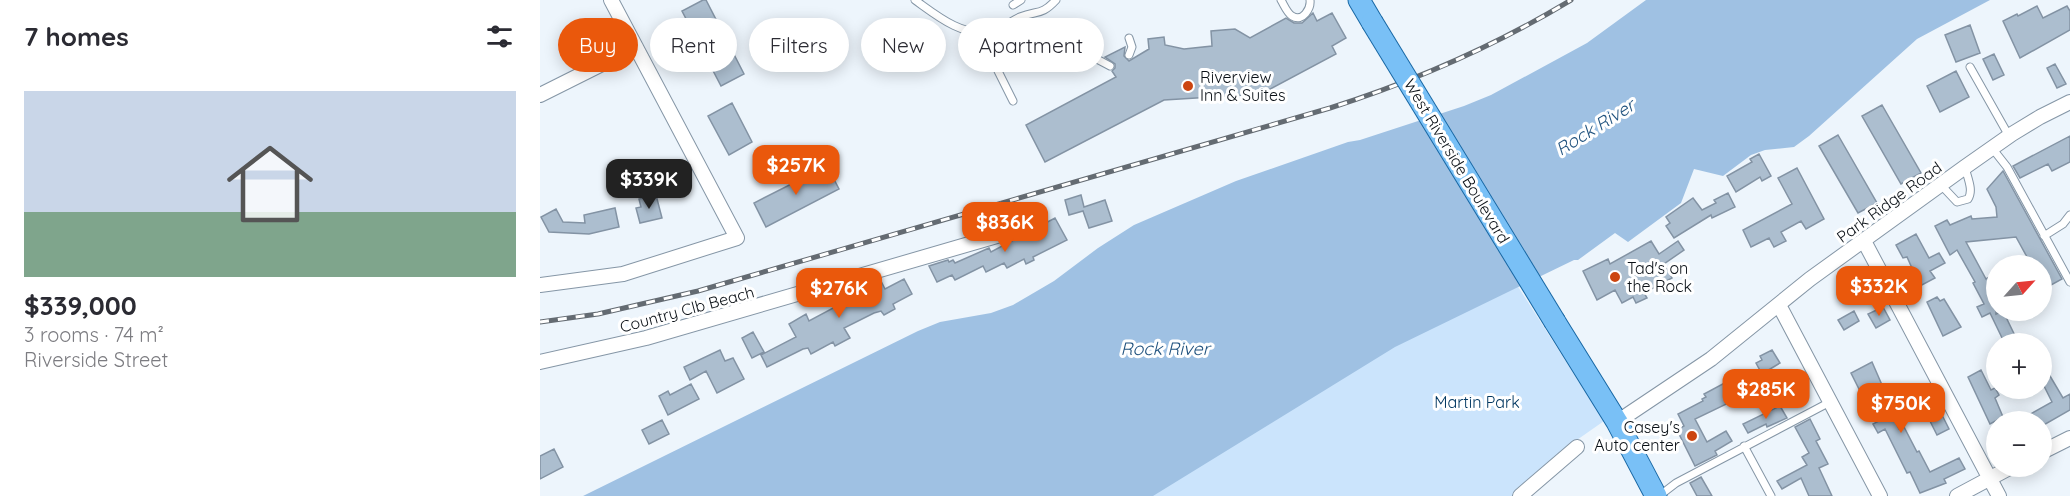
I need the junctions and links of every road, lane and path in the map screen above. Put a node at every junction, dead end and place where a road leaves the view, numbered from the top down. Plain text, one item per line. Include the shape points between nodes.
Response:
1 (610, 0) edge
2 (915, 0) edge
3 (1022, 0) edge
4 (1056, 0) edge
5 (1281, 0) edge
6 (1310, 0) edge
7 (1359, 0) edge
8 (1013, 5) dead end
9 (620, 18) edge
10 (1130, 38) dead end
11 (638, 51) edge
12 (1129, 55) dead end
13 (1104, 63) edge
14 (1110, 66) dead end
15 (1970, 67) dead end
16 (586, 72) edge
17 (998, 72) edge
18 (540, 95) edge
19 (1013, 101) dead end
20 (2070, 102) edge
21 (2009, 136) junction
22 (1992, 148) junction
23 (1965, 167) junction
24 (1940, 184) junction
25 (2070, 215) edge
26 (1014, 231) dead end
27 (2044, 236) junction
28 (1864, 241) junction
29 (2070, 282) edge
30 (540, 285) edge
31 (1779, 305) junction
32 (540, 362) edge
33 (1830, 402) junction
34 (1617, 422) junction
35 (2070, 438) edge
36 (1744, 446) junction
37 (1577, 447) dead end
38 (2052, 447) edge
39 (1990, 478) junction
40 (1520, 496) edge
41 (1657, 496) edge
42 (1771, 496) edge
43 (1880, 496) edge
44 (1957, 496) edge
45 (1999, 496) edge

1 - 9 street
2 - 4 lane via 950,24 991,32 1020,17 1046,12
3 - 8 lane
5 - 6 lane via 1291,16 1297,18 1305,15
7 - 34 main road, West Riverside Boulevard, bridge
10 - 12 lane
11 - 30 street via 736,238 622,274
13 - 14 lane
15 - 21 lane
16 - 18 street
17 - 19 lane
20 - 21 street, Park Ridge Road
21 - 22 street, Park Ridge Road
22 - 23 street, Park Ridge Road
22 - 27 lane via 2007,167
23 - 24 street, Park Ridge Road
23 - 24 lane via 1971,190 1968,199 1958,201
24 - 28 street, Park Ridge Road
25 - 27 lane
26 - 32 street, Country Clb Beach via 657,335
27 - 29 lane
28 - 31 street, Park Ridge Road
28 - 39 street
31 - 33 street
31 - 34 street, Park Ridge Road via 1711,359
33 - 36 lane
33 - 43 street
34 - 41 main road, West Riverside Boulevard
35 - 38 street
36 - 41 lane
36 - 42 lane
37 - 40 street
39 - 44 street
39 - 45 street

